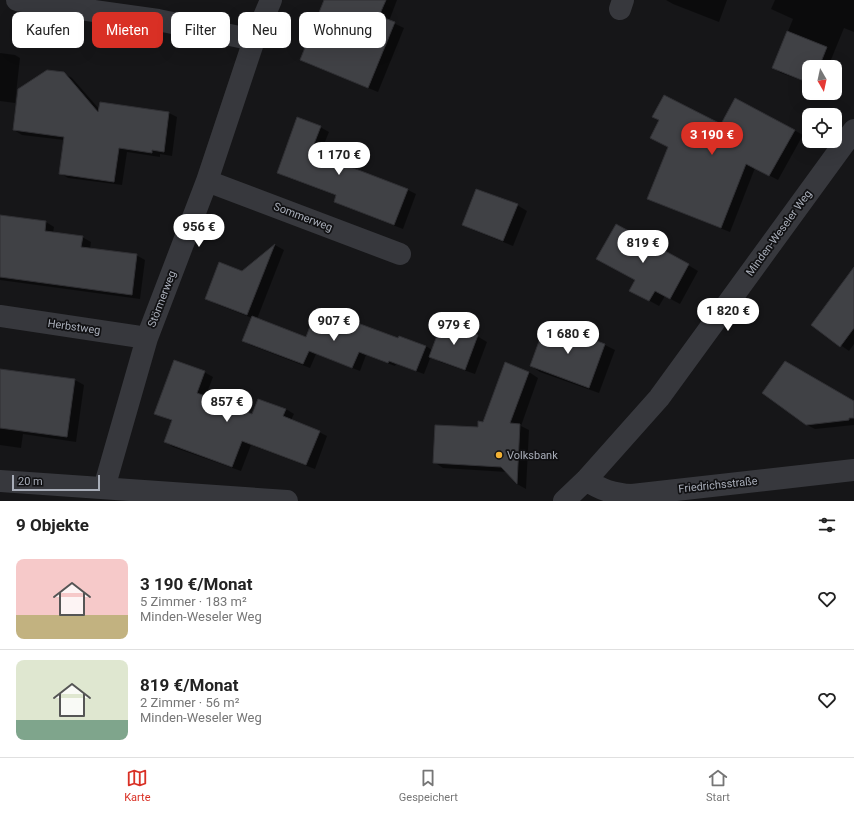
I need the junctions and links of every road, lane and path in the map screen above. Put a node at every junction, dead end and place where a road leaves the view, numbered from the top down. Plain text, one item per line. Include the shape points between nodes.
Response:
1 (16, 0) edge
2 (271, 0) edge
3 (266, 12) edge
4 (238, 37) edge
5 (251, 48) edge
6 (854, 130) edge
7 (207, 181) junction
8 (400, 254) dead end
9 (0, 316) edge
10 (147, 338) junction
11 (854, 470) edge
12 (586, 480) junction
13 (0, 481) edge
14 (104, 488) junction
15 (287, 501) edge
16 (564, 501) edge

1 - 4 street via 158,20
2 - 3 street, Störmerweg
5 - 7 street, Störmerweg
6 - 12 street, Minden-Weseler Weg via 659,398
7 - 8 street, Sommerweg
7 - 10 street, Störmerweg
9 - 10 street, Herbstweg
10 - 14 street, Störmerweg
11 - 12 street, Friedrichsstraße via 632,495 607,492
12 - 16 street, Minden-Weseler Weg
13 - 14 street
14 - 15 street

